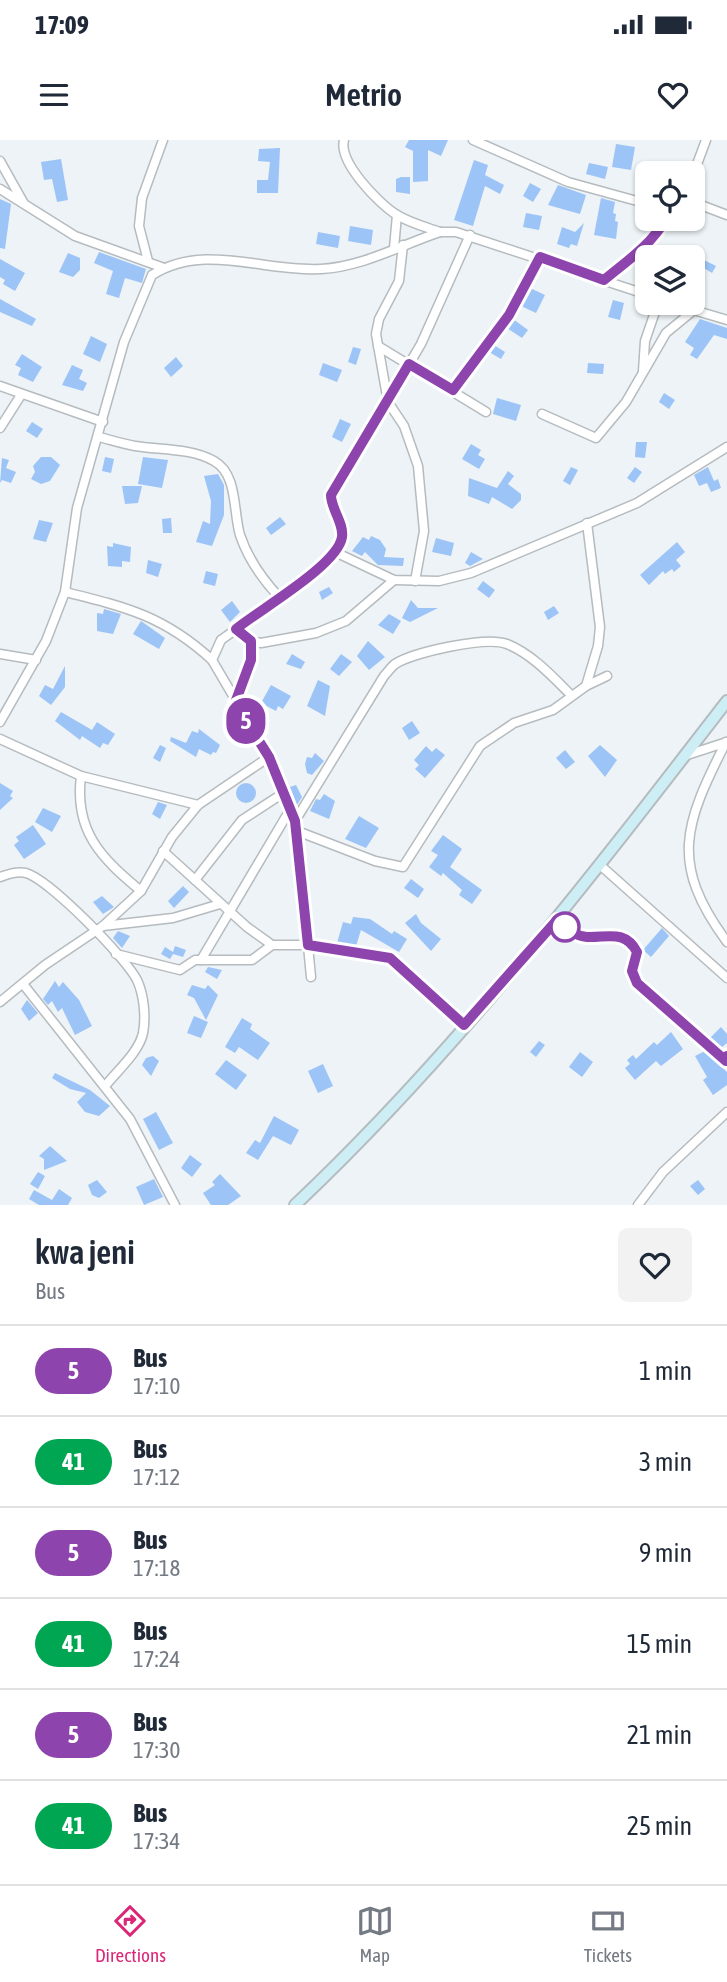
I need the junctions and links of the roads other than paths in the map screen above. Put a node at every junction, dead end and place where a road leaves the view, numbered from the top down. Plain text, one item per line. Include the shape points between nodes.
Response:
1 (163, 140) edge
2 (344, 140) edge
3 (473, 140) edge
4 (706, 140) edge
5 (0, 161) edge
6 (698, 161) edge
7 (0, 189) edge
8 (635, 200) edge
9 (24, 205) junction
10 (705, 207) edge
11 (397, 215) junction
12 (727, 215) edge
13 (659, 231) edge
14 (440, 232) junction
15 (470, 235) junction
16 (399, 246) junction
17 (540, 257) junction
18 (148, 261) junction
19 (164, 268) junction
20 (604, 280) junction
21 (635, 291) edge
22 (705, 313) edge
23 (654, 315) edge
24 (688, 315) edge
25 (727, 320) edge
26 (378, 346) junction
27 (409, 364) junction
28 (643, 372) junction
29 (0, 386) edge
30 (453, 390) junction
31 (21, 395) junction
32 (388, 402) junction
33 (486, 412) dead end
34 (542, 414) dead end
35 (103, 422) junction
36 (0, 428) edge
37 (99, 438) junction
38 (727, 447) edge
39 (587, 523) junction
40 (335, 552) junction
41 (394, 580) junction
42 (415, 581) junction
43 (65, 592) junction
44 (280, 598) junction
45 (236, 629) junction
46 (251, 641) junction
47 (0, 654) edge
48 (36, 660) junction
49 (212, 660) junction
50 (607, 676) dead end
51 (586, 685) junction
52 (571, 695) junction
53 (727, 701) edge
54 (235, 703) junction
55 (3, 711) edge
56 (0, 722) edge
57 (0, 739) edge
58 (726, 742) edge
59 (684, 756) junction
60 (269, 757) junction
61 (81, 776) junction
62 (285, 792) junction
63 (198, 805) junction
64 (291, 808) junction
65 (295, 821) junction
66 (297, 831) junction
67 (163, 851) junction
68 (600, 865) junction
69 (0, 877) edge
70 (195, 880) junction
71 (141, 891) junction
72 (220, 904) junction
73 (231, 913) junction
74 (557, 920) junction
75 (103, 926) junction
76 (94, 932) junction
77 (727, 942) edge
78 (272, 945) junction
79 (308, 945) junction
80 (116, 954) junction
81 (201, 960) junction
82 (311, 977) dead end
83 (727, 978) edge
84 (23, 984) junction
85 (0, 1002) edge
86 (464, 1025) junction
87 (727, 1060) edge
88 (106, 1085) junction
89 (727, 1112) edge
90 (174, 1205) edge
91 (295, 1205) edge
92 (638, 1205) edge

1 - 18 street via 142,198 139,226
2 - 11 street via 346,159 373,194
3 - 8 street via 568,182
4 - 6 street
5 - 9 street
7 - 9 street
9 - 18 street via 75,236
10 - 12 street
11 - 14 street
11 - 16 street
13 - 20 street
14 - 15 street
14 - 16 street
15 - 17 street
15 - 27 street
16 - 19 street via 345,266 322,269 202,258
16 - 26 street via 399,281 379,319
17 - 20 street
17 - 30 street via 509,315
18 - 19 street
19 - 35 street via 145,285
20 - 21 street
22 - 25 street
23 - 28 street via 645,341
24 - 28 street via 666,333
26 - 27 street
26 - 32 street
27 - 30 street
27 - 32 street
28 - 34 street via 626,402 596,438
29 - 31 street
30 - 33 street
31 - 35 street
31 - 36 street
32 - 40 street via 331,495 342,533
32 - 42 street via 411,443 422,487 424,531
35 - 37 street
37 - 43 street via 77,508
37 - 44 street via 178,451 222,467 229,476 252,562
38 - 39 street via 656,493
39 - 42 street via 471,573
39 - 51 street via 600,627
40 - 41 street
40 - 44 street
41 - 42 street
41 - 46 street via 366,607 332,628 290,639
43 - 48 street
43 - 49 street via 110,601 155,618
44 - 45 street
45 - 46 street
45 - 49 street via 216,645
46 - 54 street via 251,660
47 - 48 street
48 - 55 street
49 - 54 street
50 - 51 street
51 - 52 street
52 - 65 street via 538,664 506,643 480,642 408,658 384,676
52 - 66 street via 480,746 403,867
53 - 59 street
54 - 60 street
55 - 56 street
57 - 61 street
58 - 59 street
58 - 77 street via 695,811 689,863 701,902
59 - 68 street
60 - 62 street
60 - 63 street
61 - 63 street
61 - 71 street via 79,810 93,843
62 - 64 street
62 - 70 street via 242,820
63 - 67 street
64 - 65 street
64 - 73 street
65 - 66 street
66 - 79 street
67 - 70 street
67 - 71 street
68 - 74 street
68 - 83 street
69 - 76 street via 22,872 36,877 63,897
70 - 72 street
71 - 75 street
72 - 73 street
72 - 75 street via 173,918
73 - 78 street
73 - 81 street
74 - 86 street
74 - 87 street via 579,935 614,934 630,942 637,952 632,971 637,983
75 - 76 street
76 - 80 street
76 - 84 street
78 - 79 street
78 - 81 street via 252,960
79 - 82 street
79 - 86 street via 390,958
80 - 81 street via 174,970
80 - 88 street via 137,979 143,1034
84 - 85 street
84 - 88 street
86 - 91 street via 346,1157
88 - 90 street via 149,1150
89 - 92 street via 663,1172

